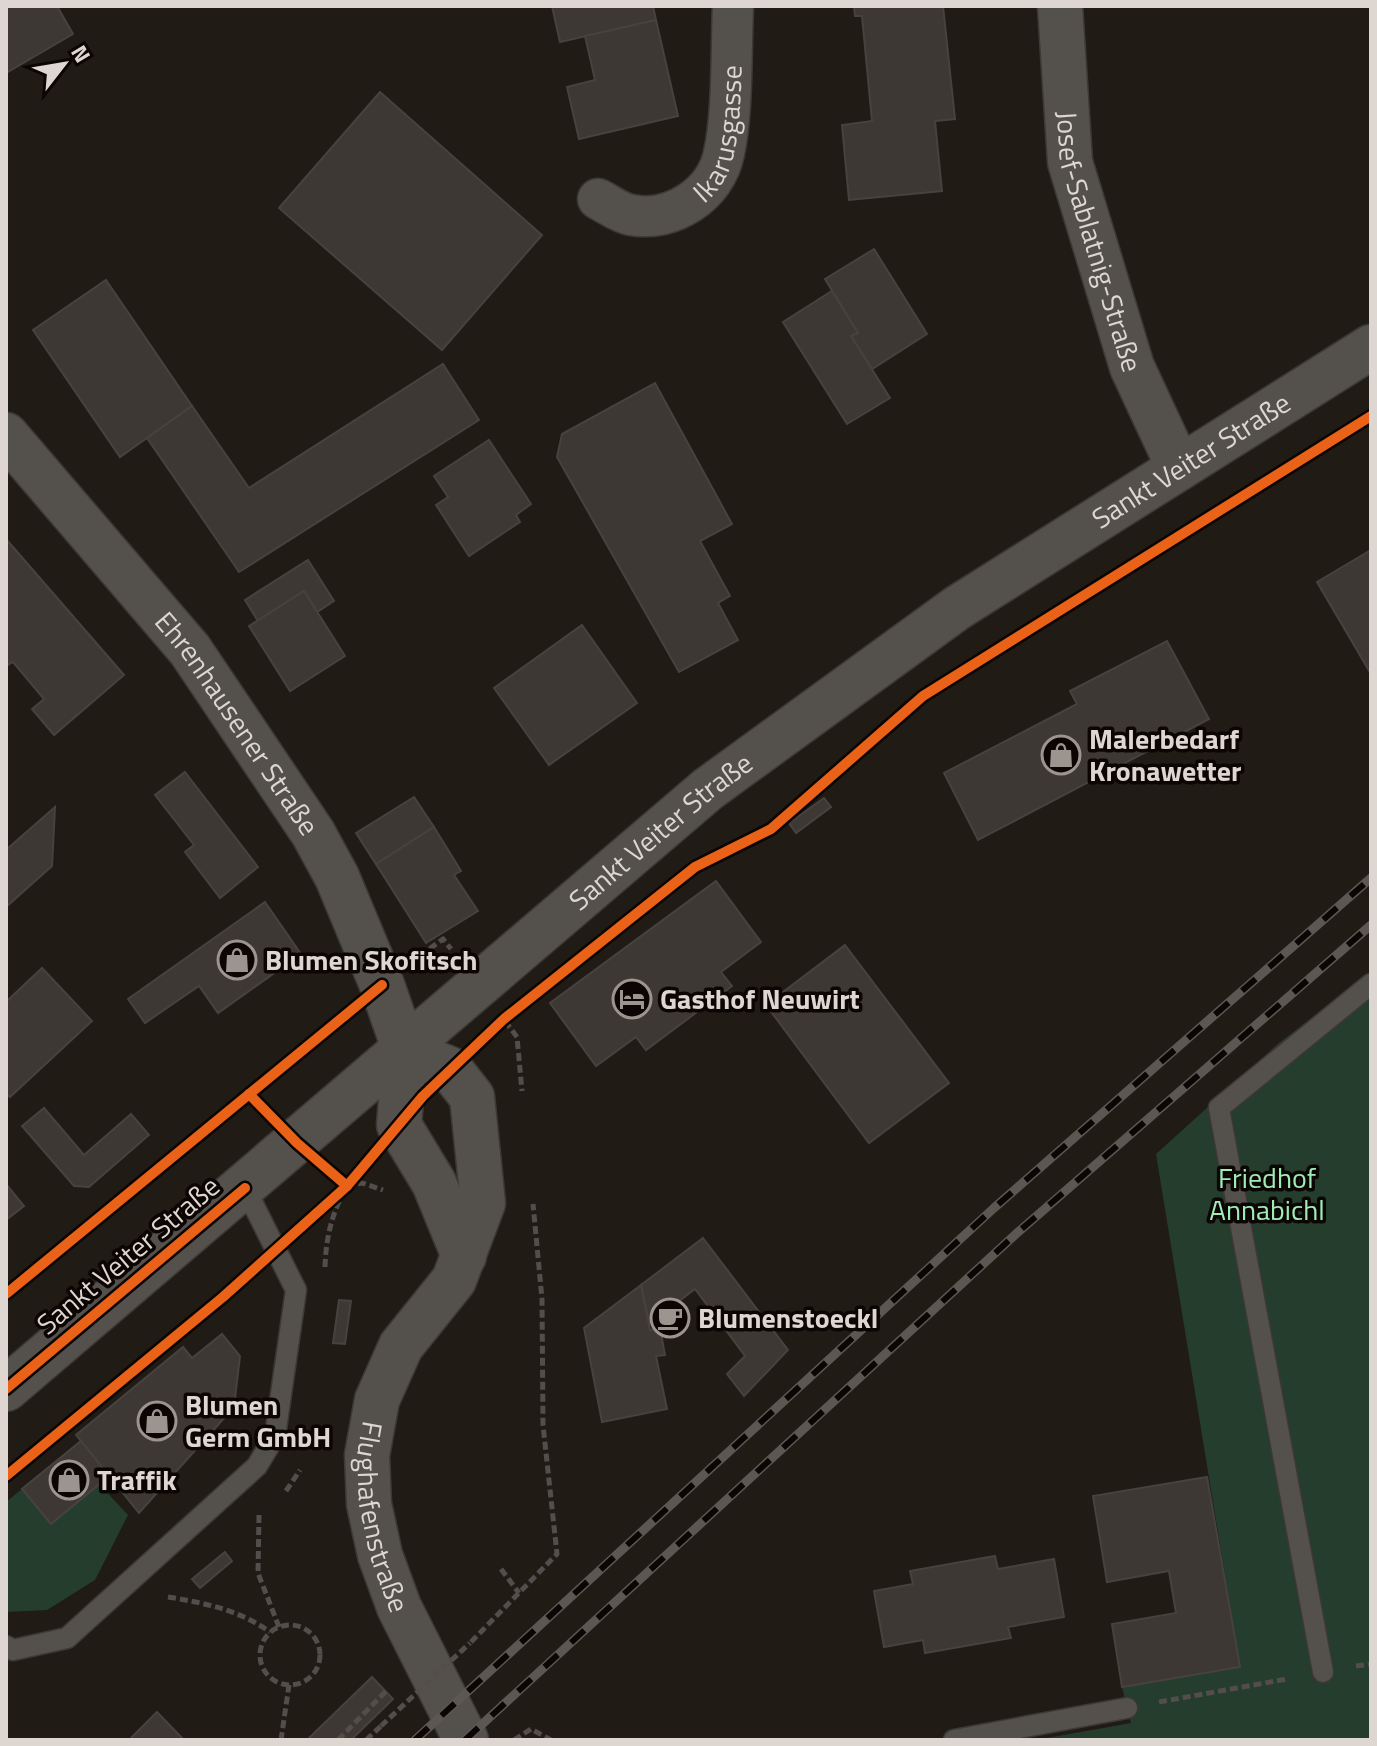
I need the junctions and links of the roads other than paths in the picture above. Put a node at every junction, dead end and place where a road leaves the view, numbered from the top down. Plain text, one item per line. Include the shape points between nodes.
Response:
1 (733, 6) edge
2 (1060, 6) edge
3 (598, 199) dead end
4 (1371, 347) edge
5 (6, 435) edge
6 (1179, 468) junction
7 (1371, 984) edge
8 (405, 1051) junction
9 (245, 1188) junction
10 (464, 1256) junction
11 (6, 1389) edge
12 (6, 1646) edge
13 (1323, 1672) road end
14 (1127, 1708) road end
15 (466, 1740) edge
16 (954, 1740) edge

1 - 3 street, Ikarusgasse via 724,155 707,187 685,207 657,216 630,215
2 - 6 main road, Josef-Sablatnig-Straße via 1070,162 1132,367
4 - 6 main road, Sankt Veiter Straße
5 - 8 main road, Ehrenhausener Straße via 190,650 313,833 337,877
6 - 8 main road, Sankt Veiter Straße via 957,608 708,789
7 - 13 lane via 1219,1108
8 - 9 main road, Sankt Veiter Straße
8 - 10 main road via 399,1125 434,1183
8 - 10 main road, Flughafenstraße via 450,1069 472,1097 483,1203
9 - 11 main road, Sankt Veiter Straße
9 - 12 lane via 296,1290 275,1436 257,1466 67,1638 13,1650
10 - 15 main road, Flughafenstraße via 454,1280 401,1346 377,1400 367,1455 369,1504 380,1555 399,1607
14 - 16 lane

